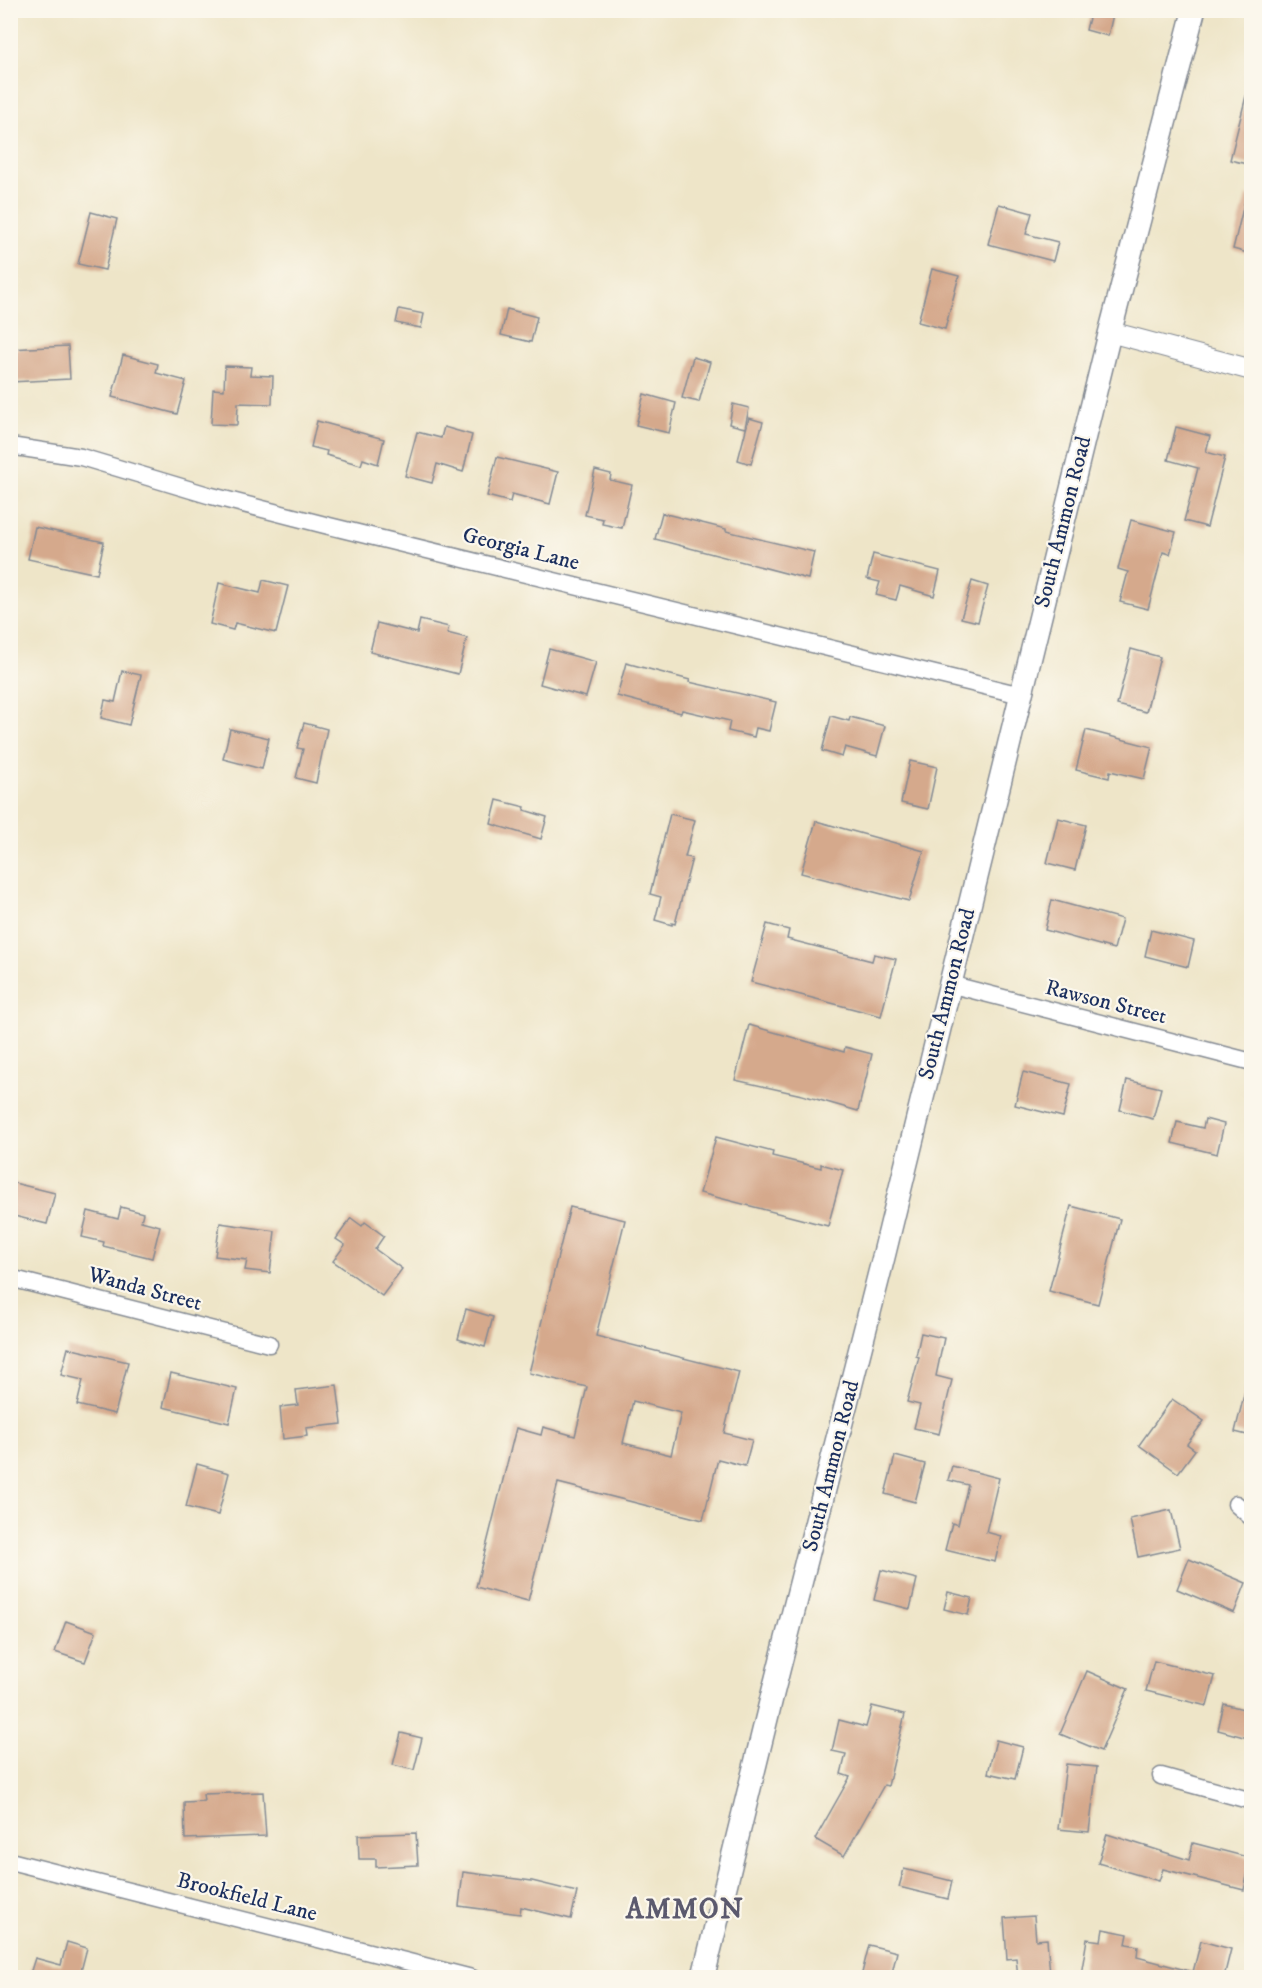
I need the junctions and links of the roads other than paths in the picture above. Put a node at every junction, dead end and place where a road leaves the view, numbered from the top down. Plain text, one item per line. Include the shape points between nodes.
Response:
1 (1194, 10) edge
2 (1110, 332) junction
3 (1251, 370) edge
4 (10, 446) edge
5 (1021, 695) junction
6 (949, 984) junction
7 (1251, 1062) edge
8 (10, 1278) edge
9 (268, 1344) dead end
10 (1236, 1504) dead end
11 (1251, 1518) edge
12 (1161, 1776) dead end
13 (1251, 1801) edge
14 (10, 1861) edge
15 (472, 1977) edge
16 (703, 1977) edge

1 - 2 main road, South Ammon Road
2 - 3 street
2 - 5 main road, South Ammon Road
4 - 5 street, Georgia Lane via 81,457 261,509
5 - 6 main road, South Ammon Road
6 - 7 street, Rawson Street
6 - 16 main road, South Ammon Road
8 - 9 street, Wanda Street
10 - 11 street
12 - 13 street
14 - 15 street, Brookfield Lane

